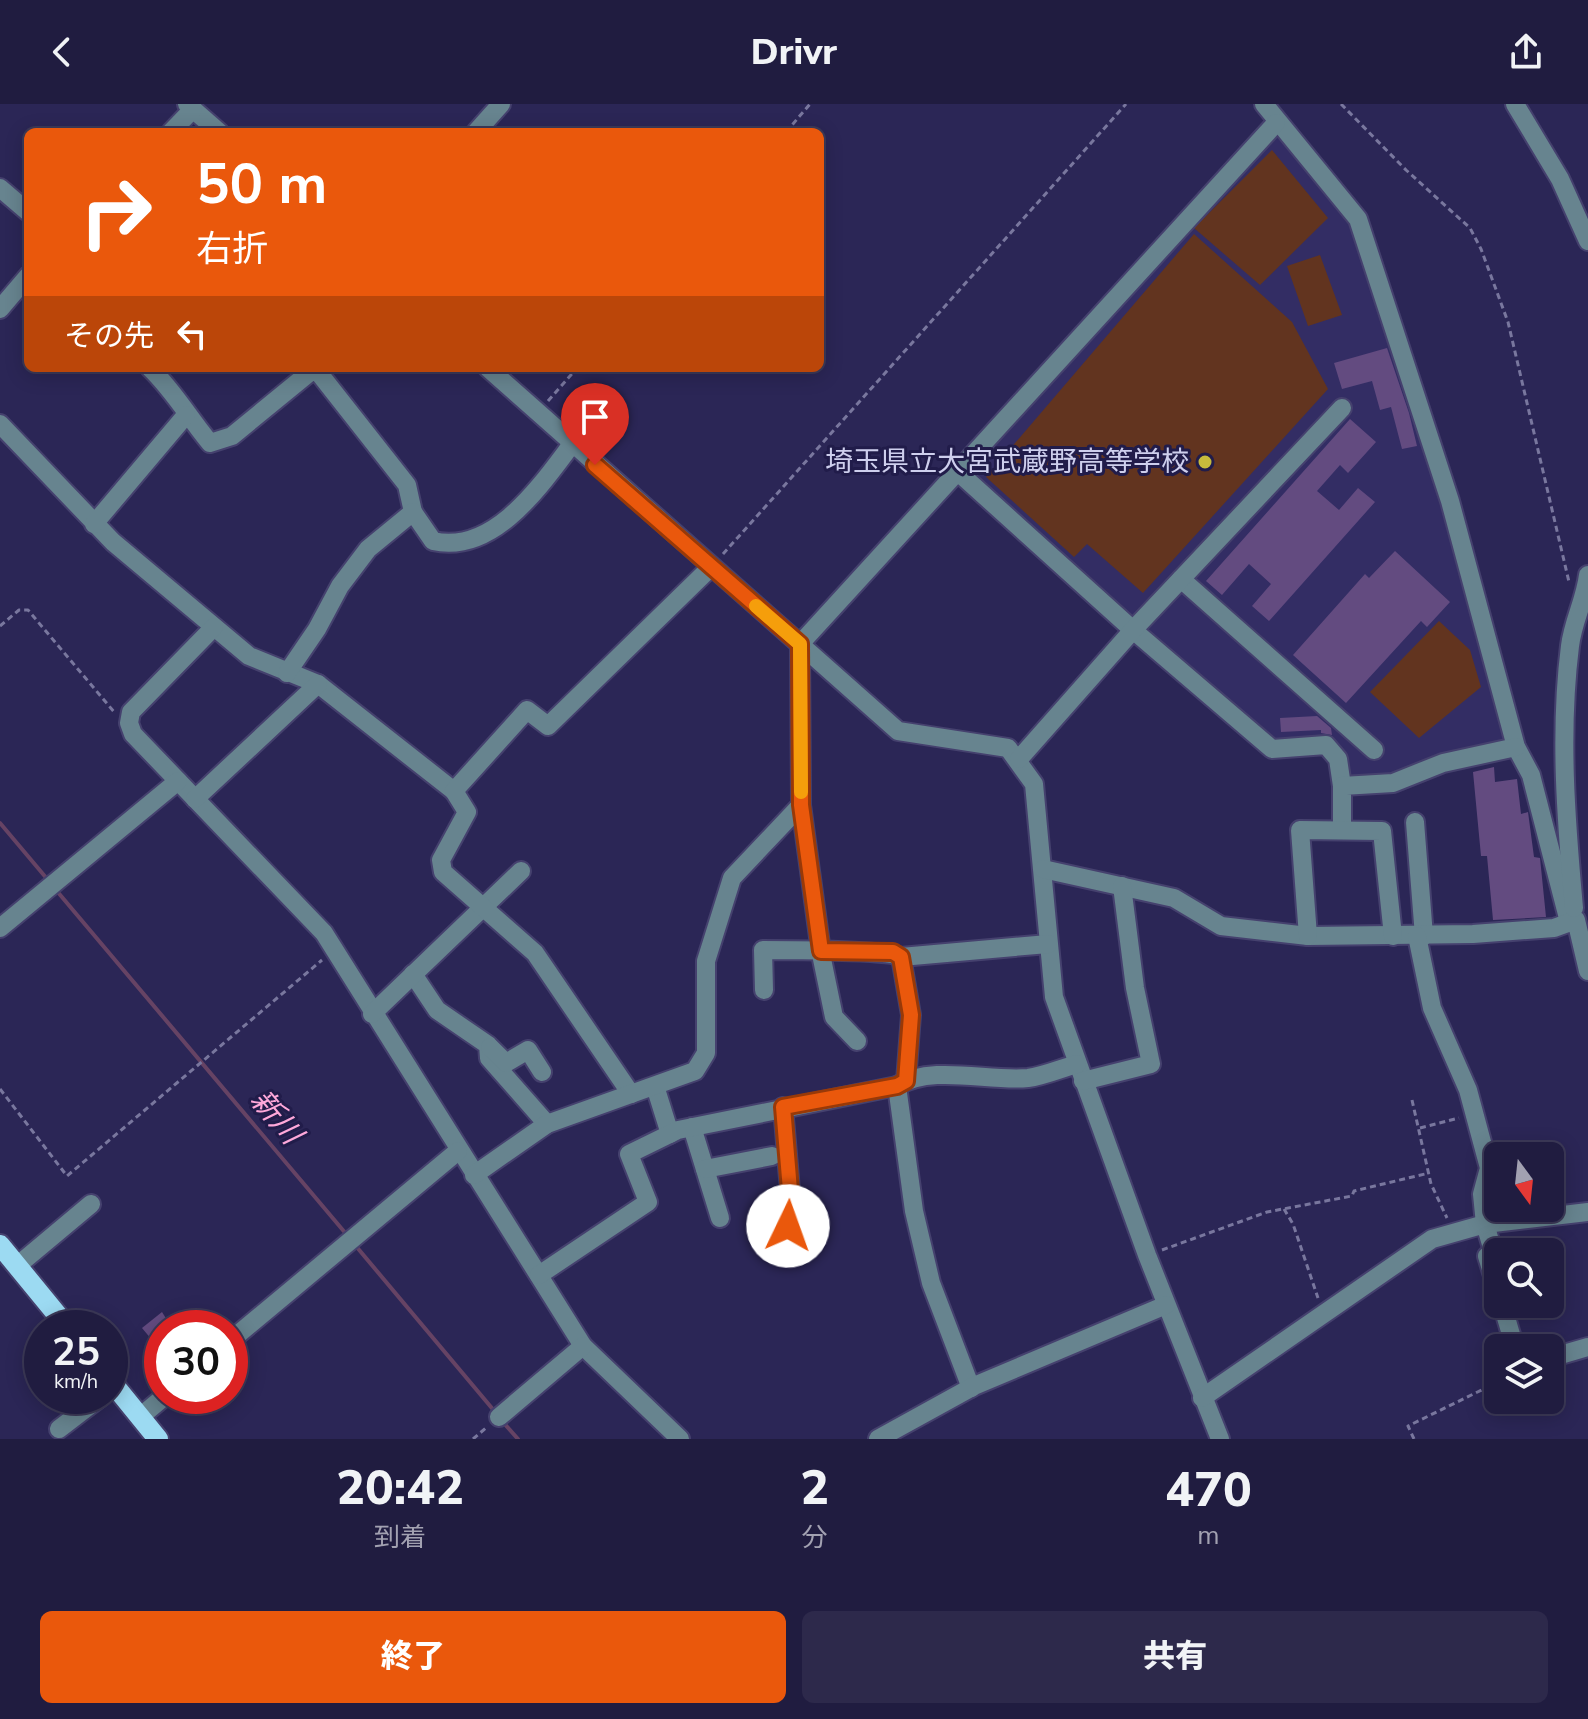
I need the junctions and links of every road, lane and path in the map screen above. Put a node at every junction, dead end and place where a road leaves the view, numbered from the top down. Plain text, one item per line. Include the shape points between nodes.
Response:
1 (501, 104) edge
2 (810, 104) edge
3 (1126, 104) edge
4 (1264, 104) edge
5 (1341, 104) edge
6 (1515, 104) edge
7 (190, 106) edge
8 (1276, 123) junction
9 (174, 128) edge
10 (215, 128) edge
11 (480, 128) edge
12 (789, 128) edge
13 (0, 188) edge
14 (24, 209) edge
15 (1588, 241) edge
16 (24, 281) edge
17 (0, 309) edge
18 (154, 372) edge
19 (310, 372) edge
20 (318, 372) edge
21 (493, 372) edge
22 (573, 372) edge
23 (1342, 408) dead end
24 (538, 412) junction
25 (186, 415) junction
26 (0, 424) edge
27 (572, 444) junction
28 (957, 471) junction
29 (413, 512) junction
30 (94, 524) junction
31 (710, 568) junction
32 (1588, 575) edge
33 (1181, 579) junction
34 (1577, 617) junction
35 (0, 626) edge
36 (214, 627) junction
37 (1133, 630) junction
38 (800, 644) junction
39 (287, 673) junction
40 (318, 684) junction
41 (133, 734) junction
42 (1516, 747) junction
43 (1374, 750) dead end
44 (1019, 759) junction
45 (178, 781) junction
46 (1342, 786) junction
47 (454, 791) junction
48 (195, 799) junction
49 (801, 805) junction
50 (1415, 822) dead end
51 (1342, 830) junction
52 (1043, 869) junction
53 (521, 871) dead end
54 (1122, 886) junction
55 (484, 907) junction
56 (1573, 921) junction
57 (0, 928) edge
58 (1308, 936) junction
59 (1393, 936) junction
60 (1420, 936) junction
61 (1048, 944) junction
62 (334, 950) junction
63 (821, 951) junction
64 (1588, 952) edge
65 (901, 957) junction
66 (1588, 971) edge
67 (413, 974) junction
68 (764, 990) dead end
69 (372, 1014) junction
70 (857, 1041) dead end
71 (488, 1045) junction
72 (542, 1072) dead end
73 (1080, 1072) junction
74 (901, 1084) junction
75 (655, 1086) junction
76 (0, 1089) edge
77 (631, 1094) junction
78 (1412, 1100) dead end
79 (783, 1107) junction
80 (1475, 1115) junction
81 (547, 1124) junction
82 (692, 1127) junction
83 (1420, 1128) junction
84 (670, 1134) junction
85 (458, 1151) junction
86 (772, 1156) dead end
87 (705, 1169) junction
88 (1429, 1173) junction
89 (474, 1175) junction
90 (91, 1204) dead end
91 (1284, 1209) junction
92 (1588, 1212) edge
93 (720, 1218) dead end
94 (1482, 1224) junction
95 (1453, 1233) junction
96 (1485, 1238) edge
97 (1487, 1238) edge
98 (0, 1245) edge
99 (785, 1251) dead end
100 (1147, 1255) junction
101 (17, 1266) junction
102 (539, 1275) junction
103 (1166, 1305) junction
104 (53, 1310) edge
105 (1323, 1314) junction
106 (248, 1326) edge
107 (583, 1346) junction
108 (1588, 1347) edge
109 (1564, 1354) edge
110 (971, 1388) junction
111 (1484, 1389) edge
112 (1202, 1398) junction
113 (128, 1406) edge
114 (77, 1414) edge
115 (144, 1414) edge
116 (140, 1417) junction
117 (499, 1417) dead end
118 (59, 1429) dead end
119 (158, 1439) edge
120 (680, 1439) edge
121 (878, 1439) edge
122 (1220, 1439) edge
123 (1414, 1439) edge

1 - 11 street
2 - 12 path
3 - 31 path
4 - 8 street
5 - 34 path via 1470,228 1481,249 1508,322
6 - 15 street via 1560,179
7 - 9 street
7 - 10 street
8 - 28 street
8 - 42 street via 1358,219 1450,501
13 - 14 street
16 - 17 street
18 - 25 street via 175,392
19 - 25 street via 232,436 210,443
20 - 29 street via 407,485
21 - 24 street
22 - 24 path
23 - 33 street
24 - 27 street
25 - 30 street
26 - 30 street
27 - 29 street via 532,497 473,539 433,541
27 - 31 street
28 - 37 street
28 - 38 street
29 - 39 street via 368,549
30 - 36 street
31 - 38 street
31 - 47 street via 548,726 527,710
32 - 34 street
33 - 37 street
33 - 43 street
34 - 56 street via 1563,719
35 - 41 path via 19,610 28,610
36 - 39 street via 258,661
36 - 41 street via 131,712
37 - 44 street
37 - 46 street via 1272,749 1326,745 1338,759
38 - 44 street via 898,731 1008,748
38 - 49 street
39 - 40 street
40 - 47 street
40 - 48 street
41 - 45 street
42 - 46 street via 1443,763 1393,783
42 - 56 street via 1531,775
44 - 52 street via 1034,784
45 - 48 street
45 - 57 street
46 - 51 street
47 - 55 street via 467,812 441,860 443,872
48 - 62 street via 324,933
49 - 63 street
49 - 75 street via 732,878 706,961 706,1053 695,1071
50 - 60 street
51 - 58 street via 1300,830
51 - 59 street via 1382,831
52 - 54 street
52 - 61 street
53 - 55 street
54 - 58 street via 1174,898 1221,926
54 - 73 street via 1151,1064
55 - 67 street
55 - 77 street via 535,953
56 - 60 street via 1554,928
56 - 64 street
56 - 66 street
58 - 59 street
59 - 60 street
60 - 80 street via 1432,1008
61 - 65 street
61 - 73 street via 1054,997
62 - 69 street
62 - 76 path via 67,1176
63 - 65 street via 893,952
63 - 68 street via 763,950
63 - 70 street via 834,1017
65 - 74 street via 911,1015
67 - 69 street
67 - 71 street via 437,1010
69 - 85 street
71 - 72 street via 506,1063 528,1050
71 - 81 street via 489,1058
73 - 74 street via 1030,1078 933,1077
73 - 100 street
74 - 79 street
74 - 110 street via 914,1211 931,1283
75 - 77 street
75 - 84 street
77 - 81 street
78 - 83 path
79 - 82 street
79 - 99 street via 791,1202
80 - 83 path
80 - 94 street via 1489,1168
81 - 89 street
82 - 84 street
82 - 87 street
83 - 88 path
84 - 102 street via 629,1154 648,1202
85 - 89 street
85 - 106 street
86 - 87 street
87 - 93 street
88 - 91 path
88 - 95 path
89 - 102 street
90 - 101 street
91 - 100 path
91 - 105 path
92 - 94 street
94 - 95 street
94 - 96 street
94 - 97 street
95 - 105 street via 1432,1239
98 - 101 main road
100 - 103 street
101 - 104 main road
102 - 107 street
103 - 110 street
103 - 112 street
105 - 112 street
107 - 117 street
107 - 120 street
108 - 109 street
110 - 121 street
111 - 123 path via 1408,1426
112 - 122 street
113 - 116 main road
114 - 118 street
115 - 116 street
116 - 119 main road

